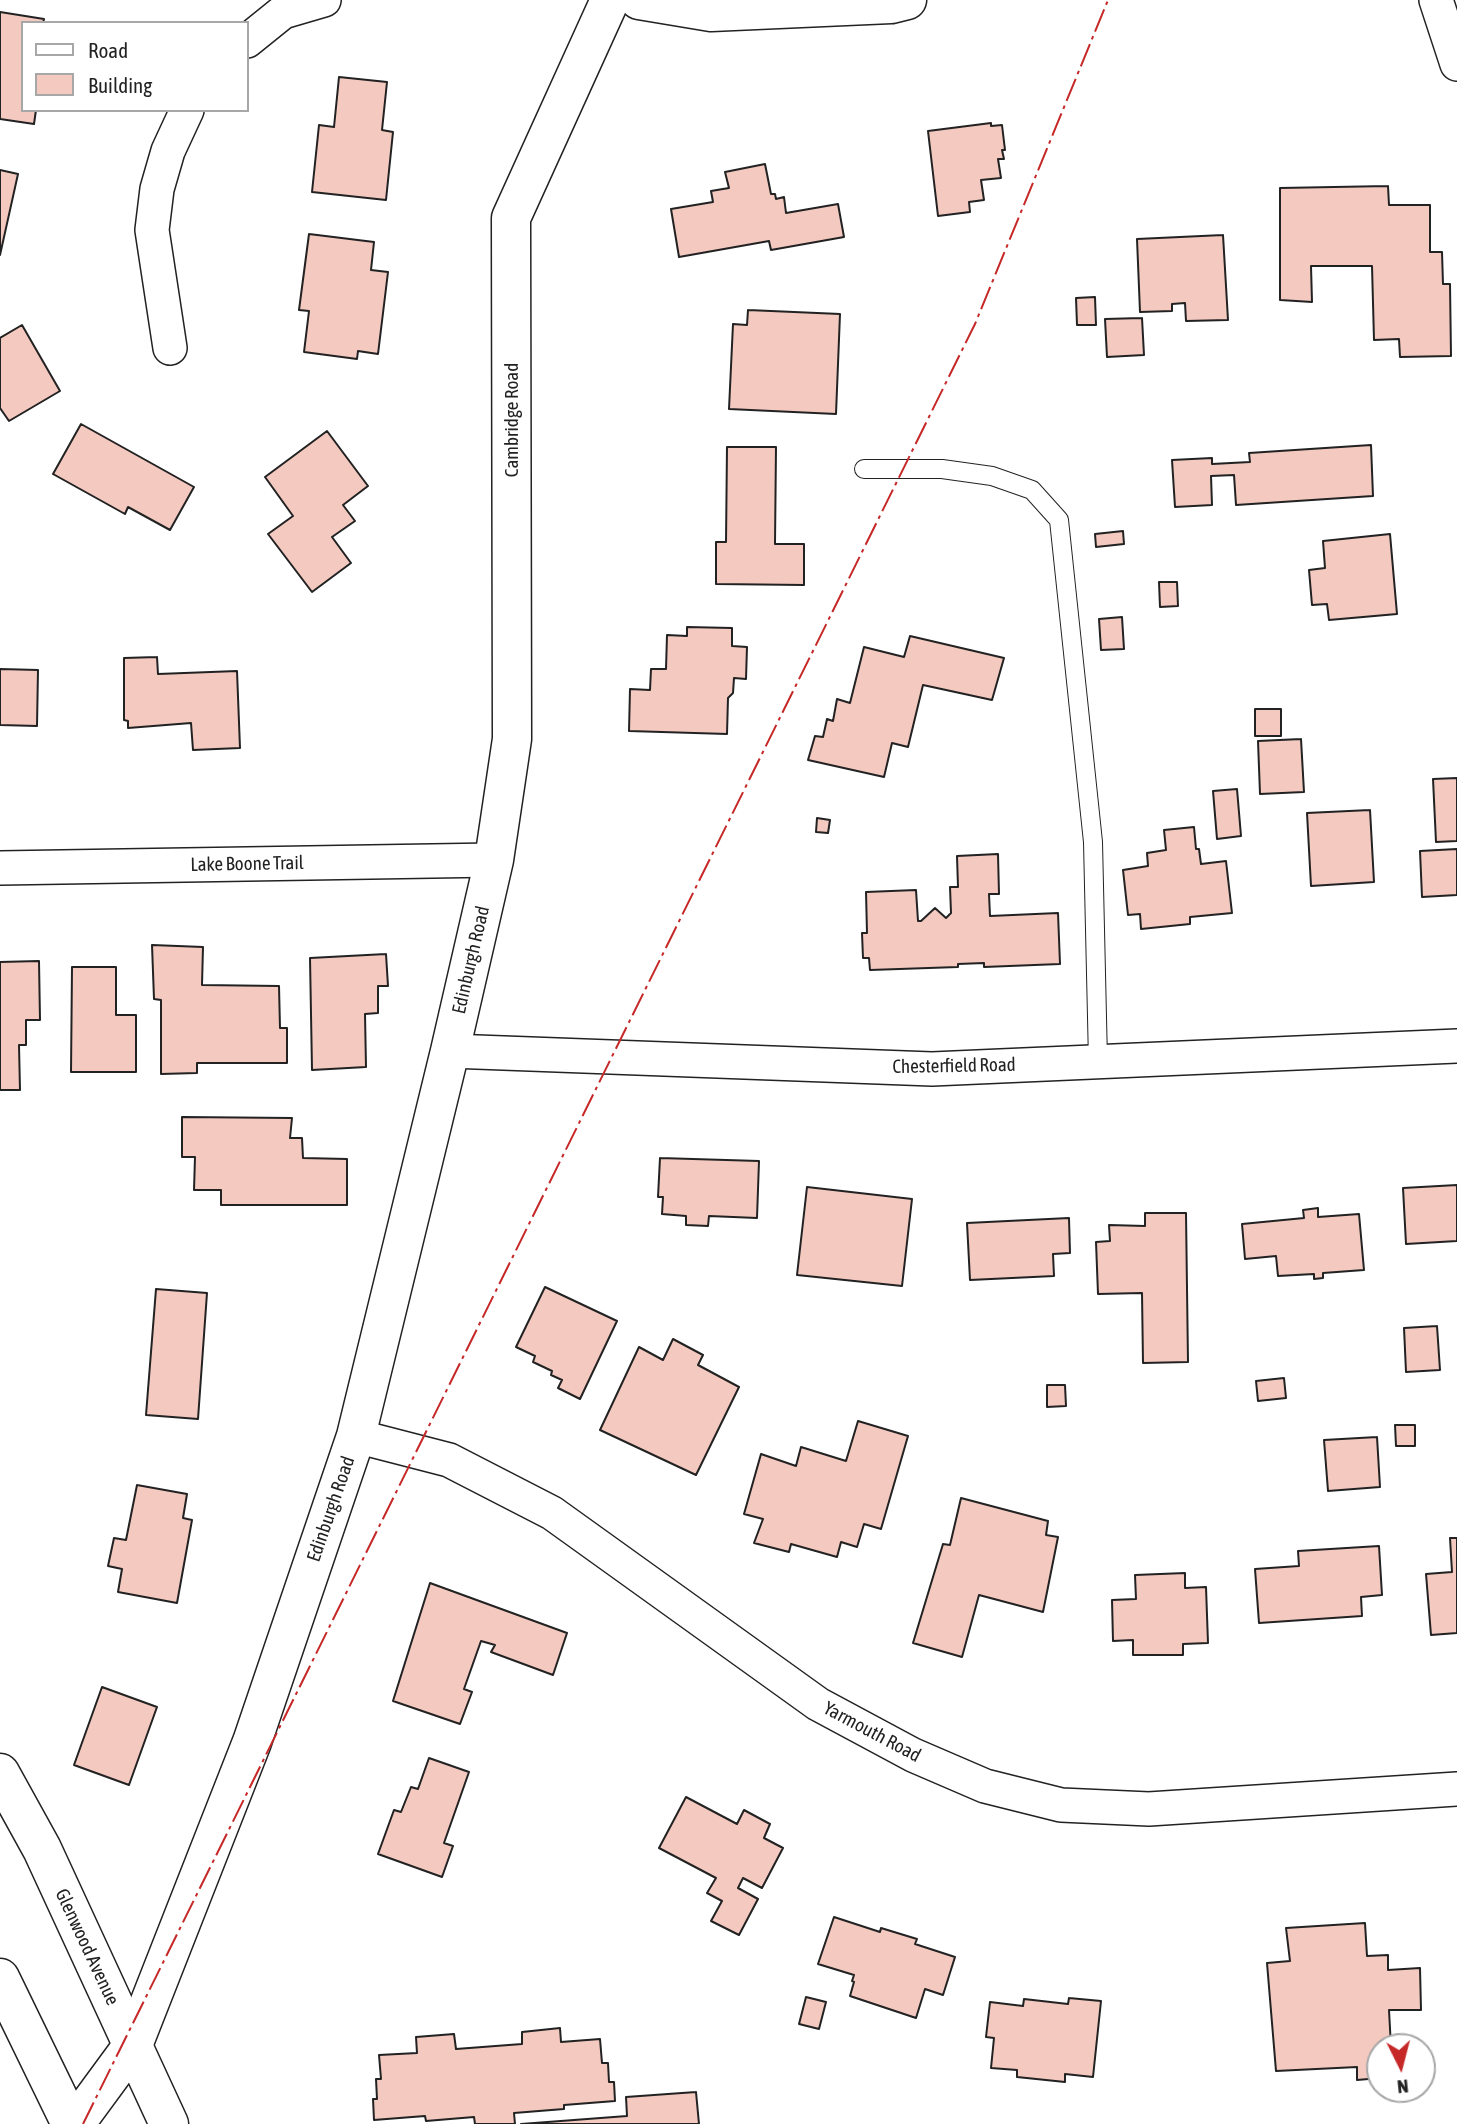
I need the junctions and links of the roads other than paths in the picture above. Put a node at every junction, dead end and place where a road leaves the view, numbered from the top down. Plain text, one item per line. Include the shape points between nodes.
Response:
1 (324, 0) edge
2 (610, 0) edge
3 (639, 0) edge
4 (906, 0) edge
5 (1436, 0) edge
6 (248, 40) edge
7 (1457, 64) edge
8 (186, 112) edge
9 (170, 348) dead end
10 (864, 469) dead end
11 (494, 860) junction
12 (0, 868) edge
13 (1457, 1046) edge
14 (450, 1051) junction
15 (1098, 1061) junction
16 (356, 1436) junction
17 (0, 1773) edge
18 (1457, 1789) edge
19 (0, 1978) edge
20 (133, 2045) junction
21 (73, 2124) edge
22 (169, 2124) edge

1 - 6 street via 283,12
2 - 11 street, Cambridge Road via 512,218 512,739
3 - 4 street via 711,12
5 - 7 street
8 - 9 street via 157,189 152,230
10 - 15 lane via 942,469 992,476 1032,490 1059,520 1093,842
11 - 12 street, Lake Boone Trail
11 - 14 street, Edinburgh Road
13 - 15 street, Chesterfield Road
14 - 15 street, Chesterfield Road via 932,1069
14 - 16 street, Edinburgh Road
16 - 18 street, Yarmouth Road via 449,1460 552,1513 818,1704 913,1755 985,1786 1061,1805 1149,1809
16 - 20 street, Edinburgh Road via 252,1742
17 - 20 street, Glenwood Avenue
19 - 21 street
20 - 21 street, Edinburgh Road
20 - 22 street, Glenwood Avenue

